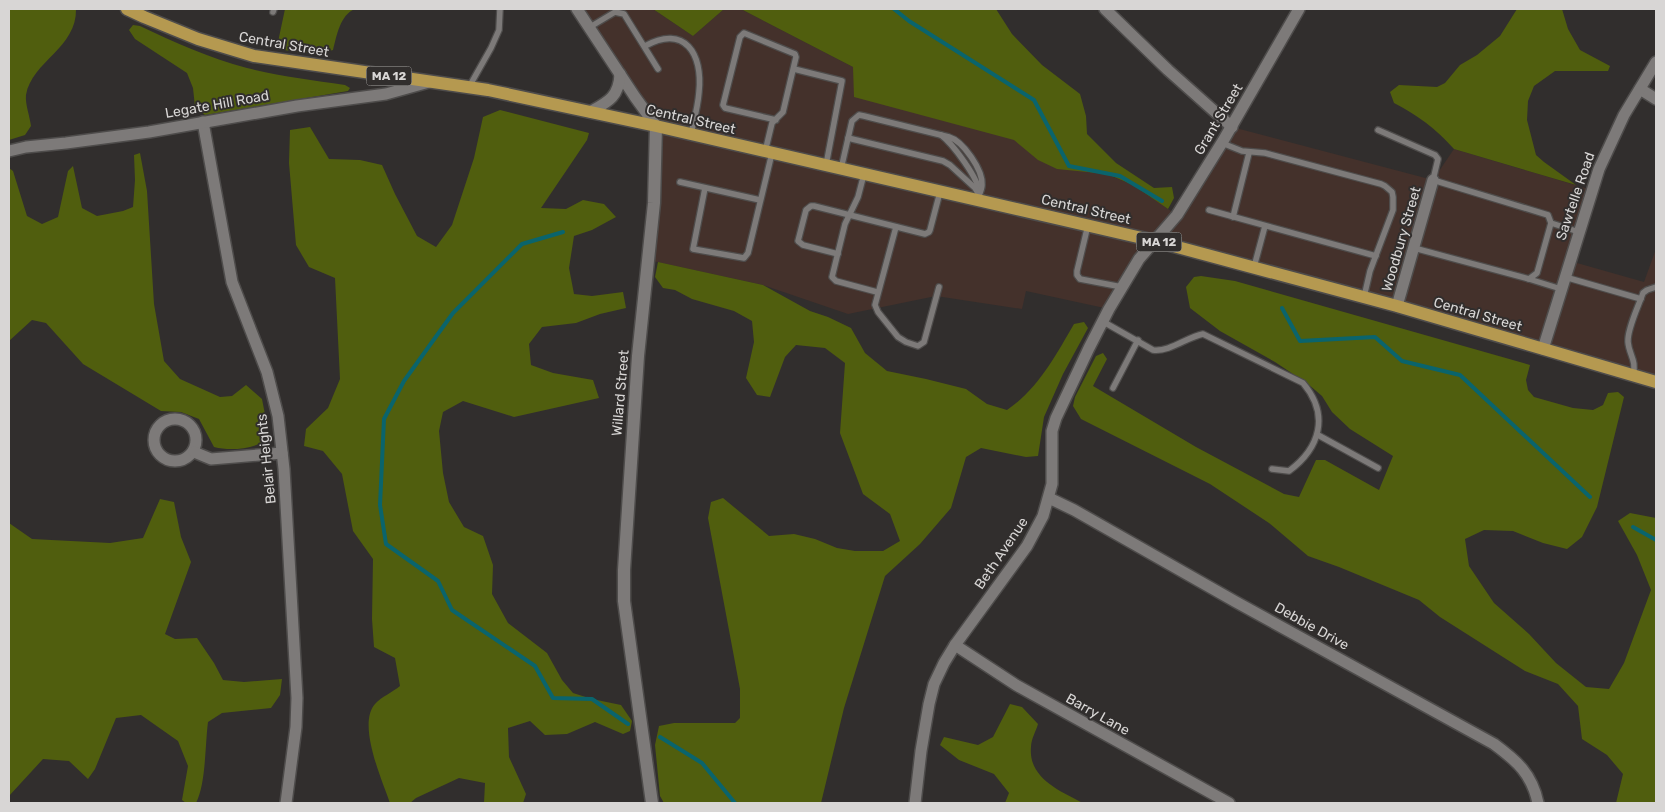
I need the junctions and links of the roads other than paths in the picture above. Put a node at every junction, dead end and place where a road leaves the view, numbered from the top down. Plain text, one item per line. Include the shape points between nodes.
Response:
1 (127, 9) edge
2 (500, 9) edge
3 (577, 9) edge
4 (1105, 9) edge
5 (1299, 9) edge
6 (590, 27) junction
7 (644, 46) junction
8 (1656, 62) edge
9 (794, 69) junction
10 (658, 70) dead end
11 (620, 74) junction
12 (429, 82) junction
13 (469, 87) junction
14 (1640, 89) junction
15 (1656, 99) edge
16 (590, 112) junction
17 (776, 120) junction
18 (203, 122) junction
19 (656, 126) junction
20 (1232, 127) junction
21 (1378, 130) dead end
22 (691, 134) junction
23 (848, 138) junction
24 (1222, 143) junction
25 (9, 151) edge
26 (769, 152) junction
27 (1249, 152) junction
28 (826, 165) junction
29 (841, 169) junction
30 (864, 174) junction
31 (1433, 180) junction
32 (680, 182) dead end
33 (705, 188) junction
34 (940, 192) junction
35 (760, 200) junction
36 (977, 200) junction
37 (1209, 210) dead end
38 (849, 215) junction
39 (1233, 217) junction
40 (1551, 224) junction
41 (1088, 225) junction
42 (1265, 226) junction
43 (896, 227) junction
44 (1579, 232) junction
45 (1155, 240) junction
46 (1414, 248) junction
47 (838, 254) junction
48 (1376, 256) junction
49 (1254, 268) junction
50 (1565, 277) junction
51 (1529, 279) junction
52 (939, 287) dead end
53 (1122, 287) junction
54 (1656, 287) edge
55 (1561, 289) junction
56 (878, 292) junction
57 (1364, 297) junction
58 (1641, 298) junction
59 (1397, 306) junction
60 (1102, 321) junction
61 (1138, 340) junction
62 (1543, 349) junction
63 (1633, 376) junction
64 (1656, 382) edge
65 (1113, 388) dead end
66 (1318, 435) junction
67 (194, 452) dead end
68 (282, 453) junction
69 (1378, 468) dead end
70 (1272, 469) dead end
71 (1049, 498) junction
72 (955, 645) junction
73 (286, 803) edge
74 (652, 803) edge
75 (915, 803) edge
76 (1229, 803) edge
77 (1538, 803) edge

1 - 12 main road, Central Street / MA 12 via 198,39 254,56
2 - 13 lane via 499,30
3 - 6 street
4 - 20 street
5 - 20 street, Grant Street
6 - 7 lane via 615,12 621,13 627,16
6 - 11 street
7 - 10 lane
7 - 22 lane via 660,38 671,38 689,46 700,85
8 - 14 street, Sawtelle Road
9 - 17 lane via 783,112
9 - 17 lane via 795,54 747,33 740,37 723,105
9 - 28 lane via 842,81
11 - 16 street via 615,94
11 - 19 street
12 - 13 main road, Central Street / MA 12
12 - 18 street, Legate Hill Road via 386,94
13 - 16 main road, Central Street / MA 12
14 - 15 street
14 - 44 street, Sawtelle Road via 1608,148
16 - 19 main road, Central Street / MA 12
17 - 26 lane via 772,123
18 - 25 street, Legate Hill Road
18 - 68 street, Belair Heights via 228,266 274,394
19 - 22 main road, Central Street / MA 12
19 - 74 street, Willard Street via 654,203 638,356 624,570 624,601
20 - 24 street, Grant Street
21 - 31 lane via 1437,157
22 - 26 main road, Central Street / MA 12
23 - 29 lane
23 - 36 lane via 946,163 975,188
23 - 36 lane via 852,121 859,115 958,141 977,167 982,184
24 - 27 lane
24 - 45 street, Grant Street via 1177,215
26 - 28 main road, Central Street / MA 12
26 - 35 lane
27 - 39 lane
27 - 48 lane via 1385,186 1393,197 1393,210
28 - 29 main road, Central Street / MA 12
29 - 30 main road, Central Street / MA 12
30 - 34 main road, Central Street / MA 12
30 - 38 lane
31 - 40 lane via 1548,215
31 - 46 street, Woodbury Street
32 - 33 lane
33 - 35 lane
33 - 35 lane via 693,244 695,249 745,257
34 - 36 main road, Central Street / MA 12
34 - 43 lane via 929,232 925,234
36 - 41 main road, Central Street / MA 12
37 - 39 lane
38 - 43 lane
38 - 47 lane
38 - 47 lane via 814,206 806,210 798,241
39 - 42 lane
40 - 44 lane
40 - 51 lane via 1536,273
41 - 45 main road, Central Street / MA 12
41 - 53 lane via 1078,277
42 - 48 lane
42 - 49 lane
43 - 56 lane
44 - 50 street, Sawtelle Road
45 - 49 main road, Central Street / MA 12
45 - 53 street, Beth Avenue
46 - 51 lane
46 - 59 street, Woodbury Street
47 - 56 lane via 832,274 834,280
48 - 57 lane
49 - 57 main road, Central Street / MA 12
50 - 55 street, Sawtelle Road
50 - 58 lane
51 - 55 lane
52 - 56 lane via 924,342 918,346 898,337 878,312 875,305
53 - 60 street, Beth Avenue
54 - 58 lane via 1644,291
55 - 62 street, Sawtelle Road
57 - 59 main road, Central Street / MA 12
58 - 63 lane via 1628,338 1635,366
59 - 62 main road, Central Street / MA 12
60 - 61 lane
60 - 71 street, Beth Avenue via 1052,431
61 - 65 lane
61 - 66 lane via 1153,350 1161,350 1203,334 1303,383 1318,409
62 - 63 main road, Central Street / MA 12
63 - 64 main road, Central Street / MA 12
66 - 69 lane
66 - 70 lane via 1310,451 1289,471
67 - 68 street via 211,459
68 - 73 street, Belair Heights via 297,698
71 - 72 street, Beth Avenue via 1027,546
71 - 77 street, Debbie Drive via 1494,744 1527,774
72 - 75 street, Beth Avenue via 929,702
72 - 76 street, Barry Lane via 1016,686

